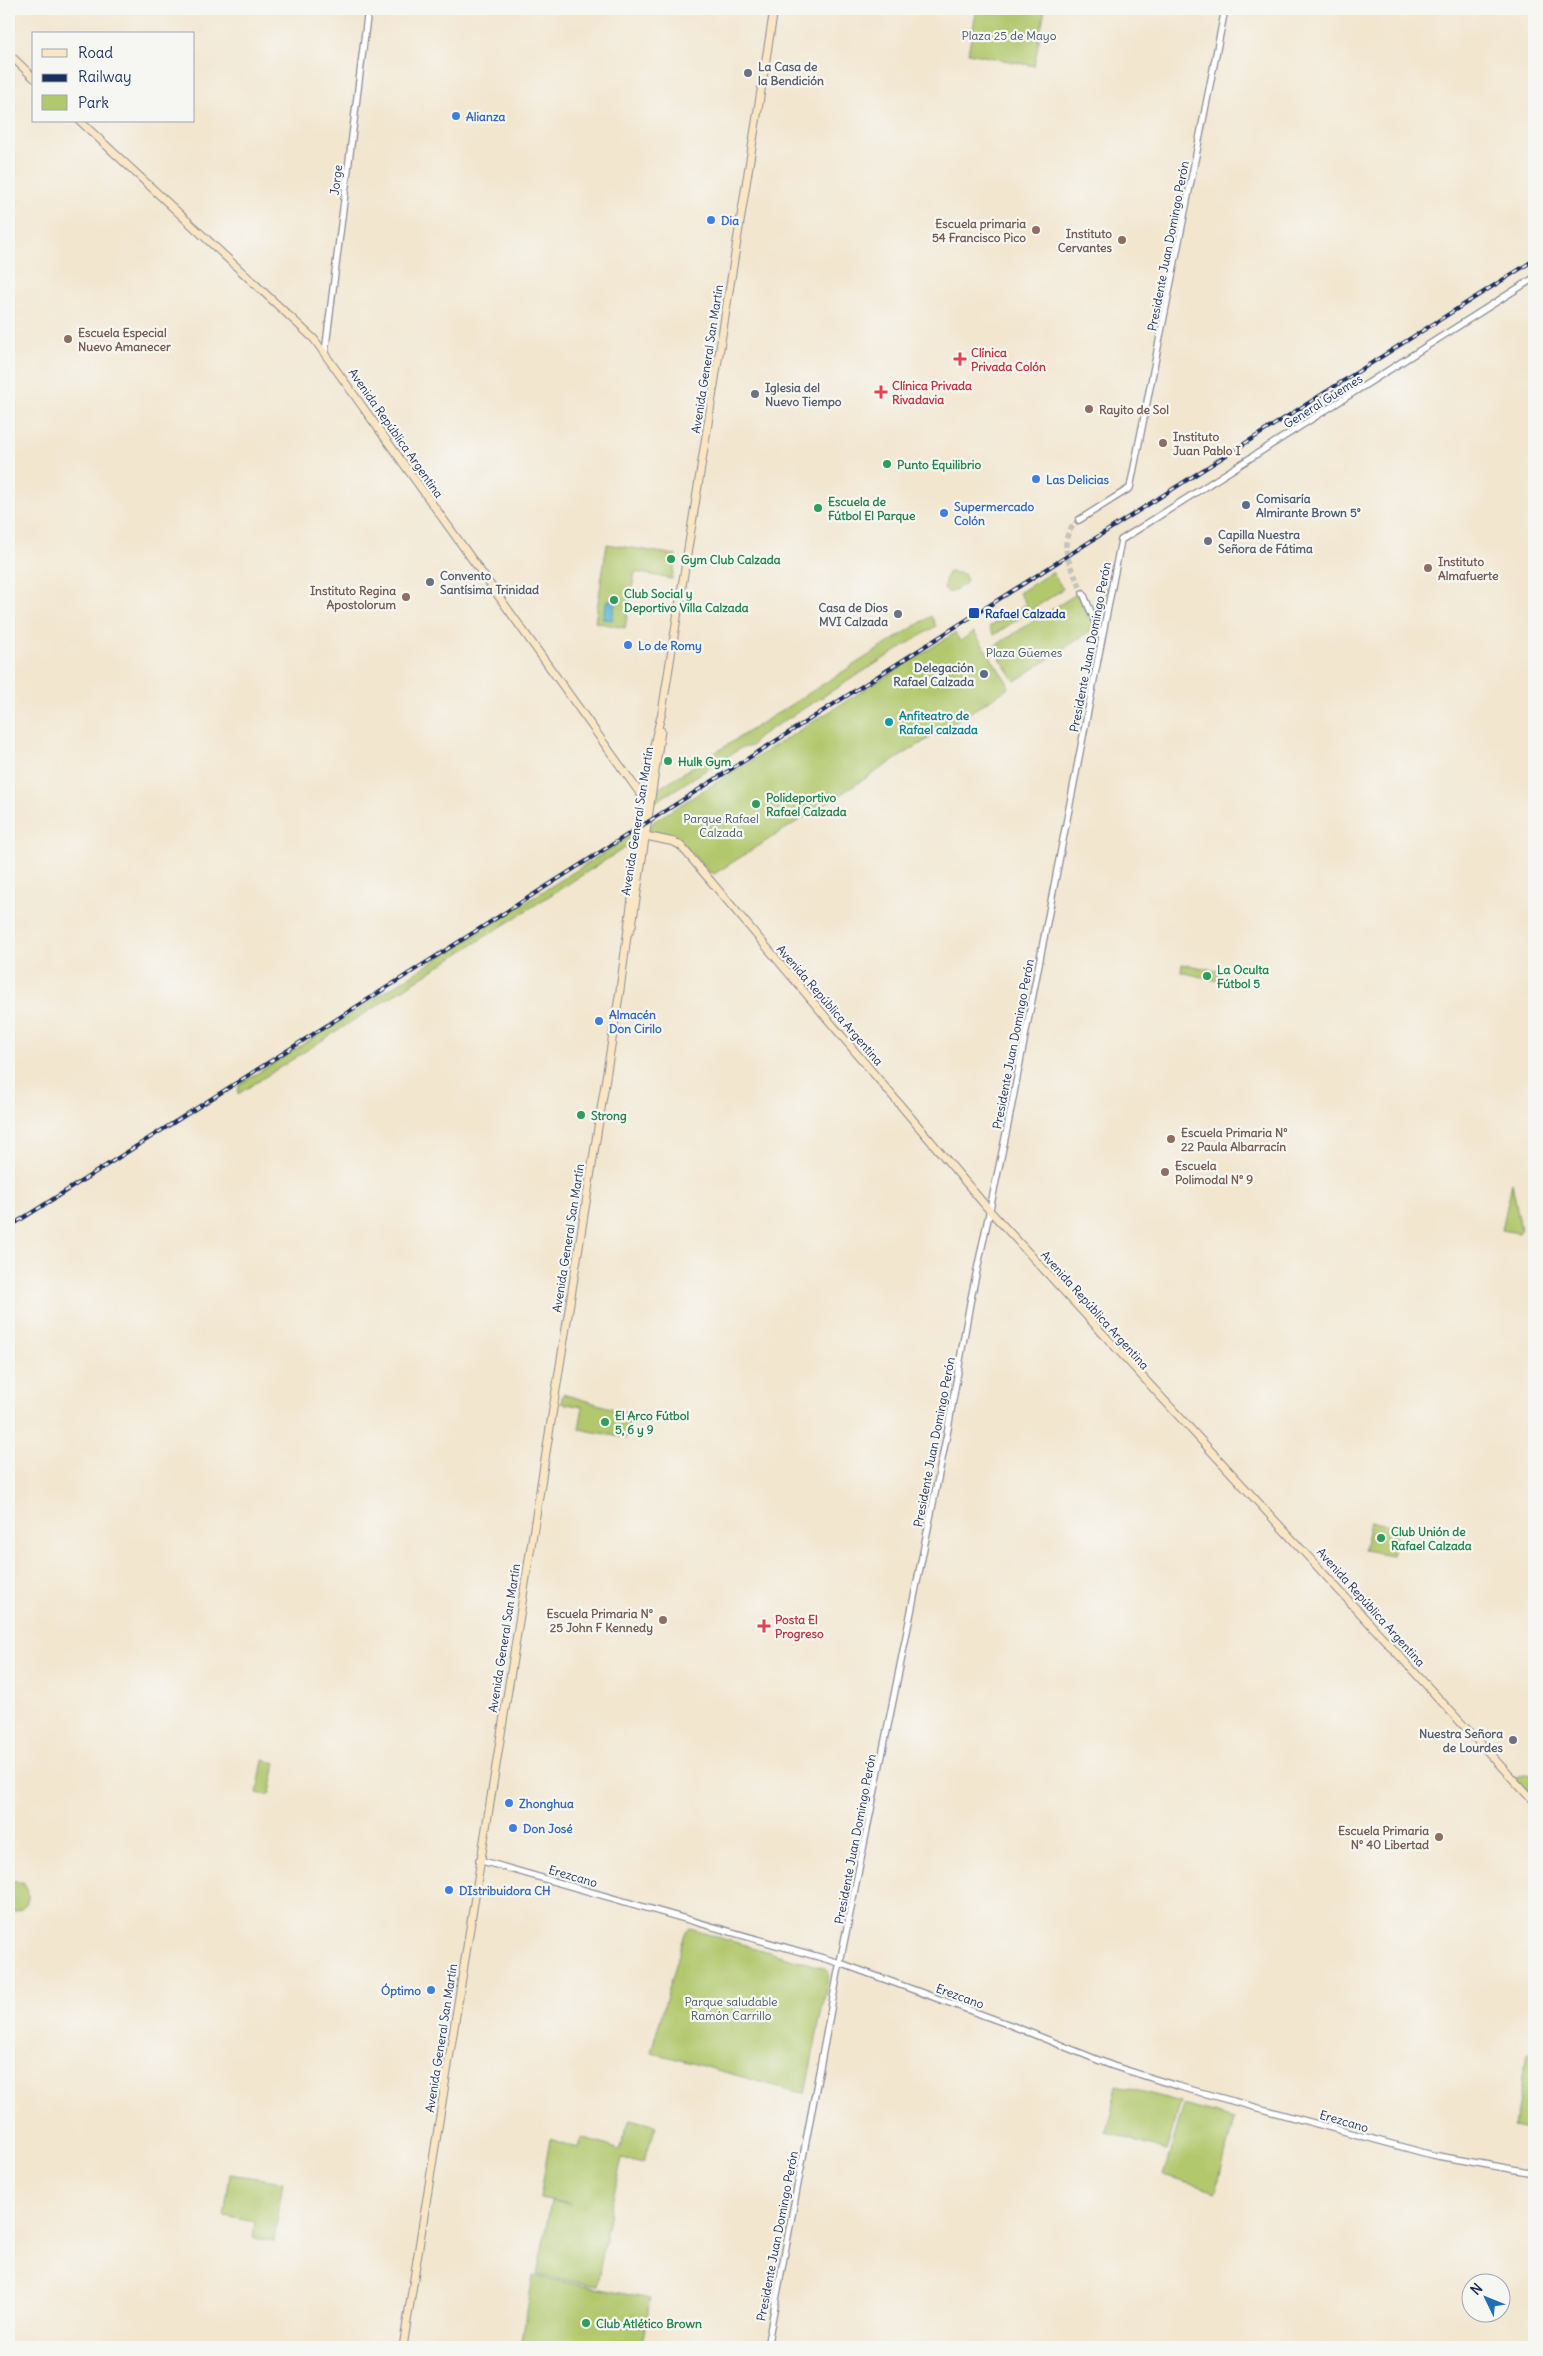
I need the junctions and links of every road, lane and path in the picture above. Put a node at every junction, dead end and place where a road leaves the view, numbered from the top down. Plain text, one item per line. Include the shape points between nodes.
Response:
1 (368, 9) edge
2 (774, 9) edge
3 (1225, 9) edge
4 (9, 54) edge
5 (32, 76) edge
6 (81, 122) edge
7 (1534, 278) edge
8 (325, 353) junction
9 (1080, 520) tunnel mouth
10 (1121, 540) joint
11 (1083, 593) tunnel mouth
12 (1101, 636) junction
13 (662, 712) junction
14 (646, 799) junction
15 (646, 836) junction
16 (629, 932) junction
17 (990, 1211) junction
18 (1534, 1802) edge
19 (479, 1860) junction
20 (840, 1963) junction
21 (1534, 2172) edge
22 (403, 2347) edge
23 (767, 2347) edge

1 - 8 street, Jorge
2 - 13 main road, Avenida General San Martín
3 - 9 street, Presidente Juan Domingo Perón via 1130,488
4 - 5 main road
6 - 8 main road, Avenida República Argentina via 250,278
7 - 10 street, General Güemes
8 - 14 main road, Avenida República Argentina
10 - 12 street, Presidente Juan Domingo Perón
11 - 12 street
12 - 17 street, Presidente Juan Domingo Perón
13 - 14 main road, Avenida General San Martín
13 - 15 main road, Avenida General San Martín
14 - 16 main road, Avenida General San Martín via 627,926
15 - 16 main road, Avenida General San Martín
15 - 17 main road, Avenida República Argentina via 681,846
16 - 19 main road, Avenida General San Martín
17 - 18 main road, Avenida República Argentina
17 - 20 street, Presidente Juan Domingo Perón
19 - 20 street, Erezcano
19 - 22 main road, Avenida General San Martín
20 - 21 street, Erezcano via 1118,2068 1432,2155
20 - 23 street, Presidente Juan Domingo Perón

